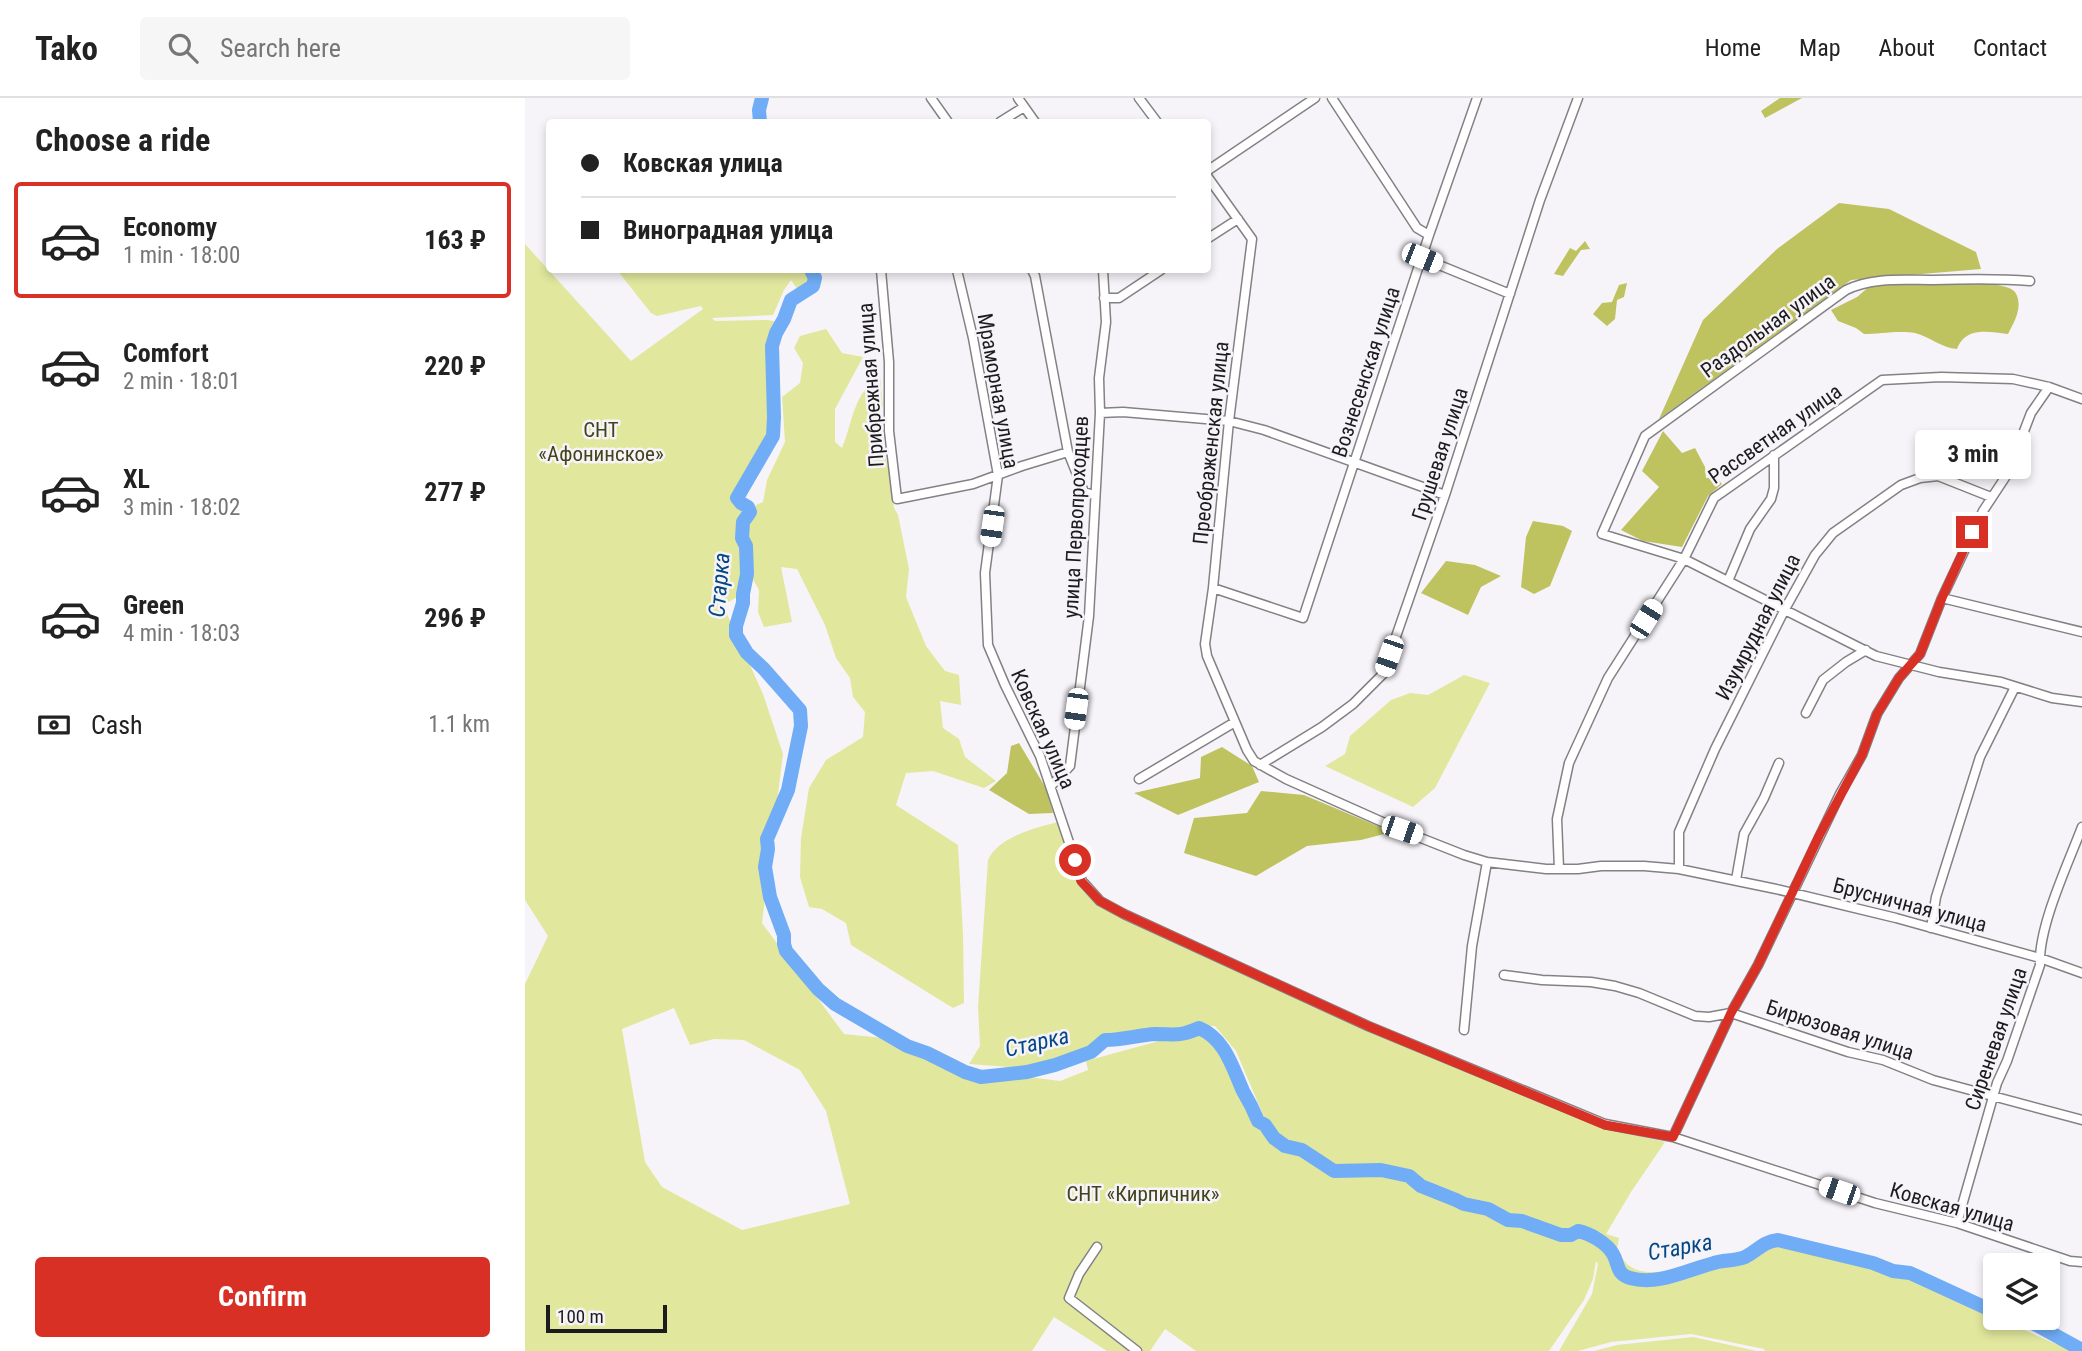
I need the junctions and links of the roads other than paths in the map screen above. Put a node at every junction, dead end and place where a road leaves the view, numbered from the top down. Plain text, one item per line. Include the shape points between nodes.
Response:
1 (931, 98) edge
2 (1018, 98) edge
3 (1139, 98) edge
4 (1315, 98) edge
5 (1332, 98) edge
6 (1477, 98) edge
7 (1578, 98) edge
8 (1024, 107) junction
9 (946, 119) edge
10 (1005, 119) edge
11 (1033, 119) edge
12 (1155, 119) edge
13 (1211, 171) edge
14 (1211, 180) edge
15 (1238, 219) junction
16 (1429, 235) junction
17 (1211, 236) edge
18 (1422, 258) junction
19 (881, 273) edge
20 (958, 273) edge
21 (1033, 273) edge
22 (1104, 273) edge
23 (1156, 273) edge
24 (2030, 281) dead end
25 (1510, 294) junction
26 (1104, 298) junction
27 (2049, 387) junction
28 (2082, 398) edge
29 (1100, 414) junction
30 (1229, 421) junction
31 (1067, 452) junction
32 (1774, 455) junction
33 (1355, 463) junction
34 (998, 475) junction
35 (1095, 495) junction
36 (1445, 495) junction
37 (1991, 497) junction
38 (1684, 559) junction
39 (1728, 581) junction
40 (1213, 588) junction
41 (1942, 598) junction
42 (1785, 609) junction
43 (2082, 632) edge
44 (988, 645) joint
45 (1866, 650) junction
46 (1912, 664) junction
47 (2015, 687) junction
48 (2082, 702) edge
49 (1807, 713) dead end
50 (1235, 722) junction
51 (1780, 763) dead end
52 (1260, 765) junction
53 (1139, 779) dead end
54 (1051, 786) junction
55 (2082, 827) edge
56 (1487, 862) junction
57 (1559, 869) junction
58 (1679, 869) junction
59 (1736, 880) junction
60 (1791, 893) junction
61 (1931, 928) junction
62 (2040, 958) junction
63 (2082, 973) edge
64 (1504, 975) dead end
65 (1731, 1013) junction
66 (1464, 1030) dead end
67 (1993, 1096) junction
68 (2082, 1120) edge
69 (1673, 1137) junction
70 (1957, 1223) junction
71 (1097, 1247) dead end
72 (2082, 1262) edge
73 (1137, 1351) edge

1 - 9 street
2 - 8 street
3 - 12 street
4 - 13 street
5 - 16 street via 1417,228
6 - 16 street, Вознесенская улица
7 - 25 street, Грушевая улица
8 - 10 street
8 - 11 street
14 - 15 street, Преображенская улица
15 - 17 street
15 - 30 street, Преображенская улица via 1252,239
16 - 18 street, Вознесенская улица
18 - 25 street
18 - 33 street, Вознесенская улица
19 - 34 street, Прибрежная улица via 897,499
20 - 34 street, Мраморная улица
21 - 31 street
22 - 26 street, улица Первопроходцев
23 - 26 street via 1119,298
24 - 38 street, Раздольная улица via 1881,281 1846,290 1645,436 1602,534
25 - 36 street, Грушевая улица
26 - 29 street, улица Первопроходцев
27 - 28 street, Рассветная улица
27 - 32 street, Рассветная улица via 2013,379 1882,380
27 - 37 street via 2031,413 2008,473
29 - 30 street
29 - 35 street, улица Первопроходцев
30 - 33 street
30 - 40 street, Преображенская улица
31 - 34 street
31 - 35 street via 1084,492
32 - 38 street, Рассветная улица via 1714,498
32 - 39 street via 1771,499 1750,529
33 - 36 street
33 - 40 street, Вознесенская улица via 1303,618
34 - 44 street, Мраморная улица via 985,573
35 - 54 street, улица Первопроходцев via 1089,616 1070,766
36 - 52 street, Грушевая улица via 1383,674 1322,727
37 - 41 street
37 - 42 street, Изумрудная улица via 1938,476 1901,485 1833,533
38 - 39 street
38 - 57 street, Рассветная улица via 1608,678 1569,763 1557,819
39 - 42 street
40 - 50 street, Преображенская улица via 1207,656
41 - 43 street
41 - 46 street
42 - 45 street
42 - 58 street, Изумрудная улица via 1679,832
44 - 54 street, Ковская улица
45 - 46 street
45 - 49 street via 1823,680
46 - 47 street
46 - 60 street via 1877,714 1862,755
47 - 48 street
47 - 61 street via 1980,757 1936,897
50 - 52 street, Преображенская улица via 1247,750
50 - 53 street
51 - 59 street via 1744,834
52 - 56 street, Брусничная улица via 1398,829
54 - 69 street, Ковская улица via 1081,881 1100,901 1368,1026 1605,1125
55 - 62 street, Сиреневая улица via 2057,890
56 - 57 street, Брусничная улица
56 - 66 street
57 - 58 street, Брусничная улица
58 - 59 street, Брусничная улица
59 - 60 street, Брусничная улица
60 - 61 street, Брусничная улица
60 - 65 street
61 - 62 street, Брусничная улица
62 - 63 street, Брусничная улица
62 - 67 street, Сиреневая улица
64 - 65 street, Бирюзовая улица via 1615,986 1695,1016
65 - 67 street, Бирюзовая улица
65 - 69 street
67 - 68 street, Бирюзовая улица
67 - 70 street, Сиреневая улица
69 - 70 street, Ковская улица via 1875,1203
70 - 72 street, Ковская улица
71 - 73 street via 1069,1298

